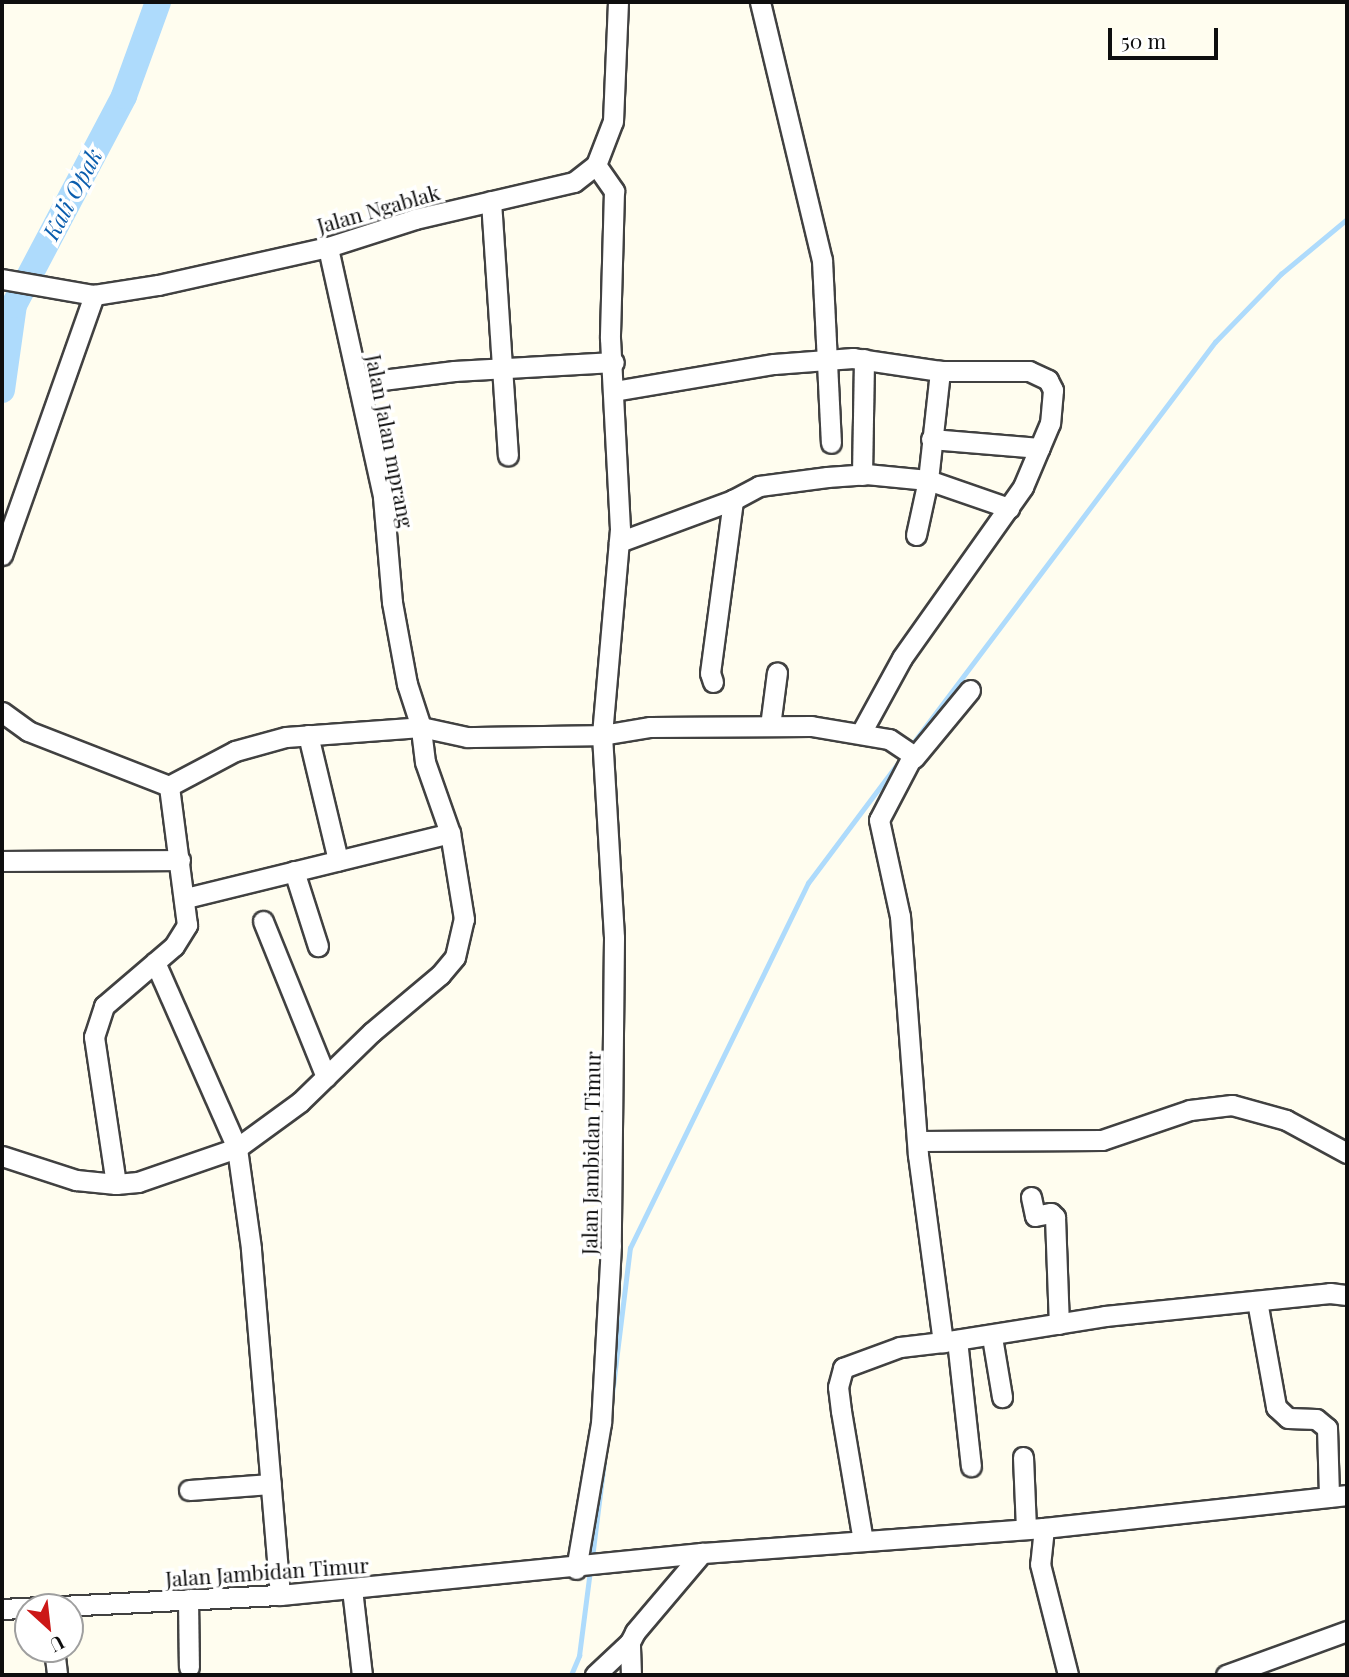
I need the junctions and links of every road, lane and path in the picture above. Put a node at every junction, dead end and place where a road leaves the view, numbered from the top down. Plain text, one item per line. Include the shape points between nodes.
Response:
1 (618, 2) edge
2 (760, 2) edge
3 (596, 166) junction
4 (491, 201) junction
5 (328, 247) junction
6 (2, 279) edge
7 (94, 295) junction
8 (828, 359) junction
9 (864, 359) junction
10 (614, 362) junction
11 (501, 370) junction
12 (940, 370) junction
13 (358, 383) junction
14 (614, 391) junction
15 (932, 439) junction
16 (831, 443) dead end
17 (1040, 448) junction
18 (509, 455) dead end
19 (862, 475) junction
20 (928, 480) junction
21 (733, 500) junction
22 (1009, 508) junction
23 (916, 535) dead end
24 (619, 542) junction
25 (2, 555) edge
26 (777, 672) dead end
27 (713, 682) dead end
28 (970, 690) dead end
29 (2, 712) edge
30 (770, 726) junction
31 (421, 727) junction
32 (862, 731) junction
33 (308, 735) junction
34 (602, 735) junction
35 (911, 754) junction
36 (169, 786) junction
37 (450, 832) junction
38 (180, 860) junction
39 (338, 860) junction
40 (2, 861) edge
41 (294, 871) junction
42 (186, 898) junction
43 (264, 921) dead end
44 (318, 946) dead end
45 (155, 962) junction
46 (326, 1077) junction
47 (920, 1141) junction
48 (237, 1148) junction
49 (1347, 1153) edge
50 (2, 1156) edge
51 (116, 1184) junction
52 (1031, 1197) dead end
53 (1347, 1295) edge
54 (1257, 1301) junction
55 (1059, 1324) junction
56 (992, 1337) junction
57 (950, 1341) junction
58 (1002, 1397) dead end
59 (1023, 1457) dead end
60 (971, 1466) dead end
61 (271, 1484) junction
62 (189, 1490) dead end
63 (1342, 1498) edge
64 (1035, 1528) junction
65 (863, 1541) junction
66 (702, 1553) junction
67 (587, 1567) junction
68 (352, 1589) junction
69 (280, 1595) junction
70 (188, 1599) junction
71 (84, 1604) edge
72 (1347, 1631) edge
73 (630, 1642) junction
74 (189, 1667) dead end
75 (362, 1675) edge
76 (595, 1675) edge
77 (631, 1675) edge
78 (1068, 1675) edge
79 (1226, 1675) edge

1 - 3 street via 617,99
2 - 8 street via 821,252
3 - 4 street, Jalan Ngablak via 558,187
3 - 10 street, Jalan Jambidan Timur via 614,191
4 - 5 street, Jalan Ngablak
4 - 11 street
5 - 7 street, Jalan Ngablak
5 - 13 street, Jalan Jalan mprang
6 - 7 street, Jalan Ngablak
7 - 25 street
8 - 9 street
8 - 14 street
8 - 16 street
9 - 12 street
9 - 19 street
10 - 11 street
10 - 14 street, Jalan Jambidan Timur
11 - 13 street
11 - 18 street
12 - 15 street
12 - 17 street via 1029,371 1048,380 1053,405
13 - 31 street, Jalan Jalan mprang via 383,496 397,629
14 - 24 street, Jalan Jambidan Timur
15 - 17 street
15 - 20 street
17 - 22 street
19 - 20 street
19 - 21 street via 778,482
20 - 22 street
20 - 23 street
21 - 24 street
21 - 27 street via 710,673
22 - 32 street via 902,658
24 - 34 street, Jalan Jambidan Timur
26 - 30 street
28 - 35 street
29 - 36 street via 28,731
30 - 32 street
30 - 34 street via 650,727
31 - 33 street
31 - 34 street via 467,737
31 - 37 street, Jalan Jalan mprang via 425,762
32 - 35 street
33 - 36 street via 259,742
33 - 39 street
34 - 67 street, Jalan Jambidan Timur via 614,938 611,1245
35 - 47 street via 879,820 900,916
36 - 38 street
37 - 39 street
37 - 46 street, Jalan Jalan mprang via 464,919 455,957
38 - 40 street
38 - 42 street
39 - 41 street
41 - 42 street
41 - 44 street
42 - 45 street via 183,936
43 - 46 street
45 - 48 street
45 - 51 street via 113,995 97,1020 94,1037
46 - 48 street, Jalan Jalan mprang via 275,1124
47 - 49 street via 1101,1140 1127,1135 1190,1110 1232,1105 1277,1116
47 - 57 street via 926,1227
48 - 51 street, Jalan Jalan mprang via 138,1182
48 - 61 street via 251,1248
50 - 51 street, Jalan Jalan mprang via 76,1180
52 - 55 street via 1034,1215 1051,1213 1055,1217
53 - 54 street
54 - 55 street
54 - 63 street via 1276,1407 1288,1418 1316,1419 1327,1428
55 - 56 street
56 - 57 street
56 - 58 street
57 - 60 street
57 - 65 street via 900,1347 843,1368 838,1387
59 - 64 street
61 - 62 street
61 - 69 street
63 - 64 street
64 - 65 street
64 - 78 street
65 - 66 street
66 - 67 street
66 - 73 street via 641,1622
67 - 68 street, Jalan Jambidan Timur
68 - 69 street, Jalan Jambidan Timur
68 - 75 street
69 - 70 street, Jalan Jambidan Timur
70 - 71 street, Jalan Jambidan Timur
70 - 74 street
72 - 79 street
73 - 76 street
73 - 77 street

